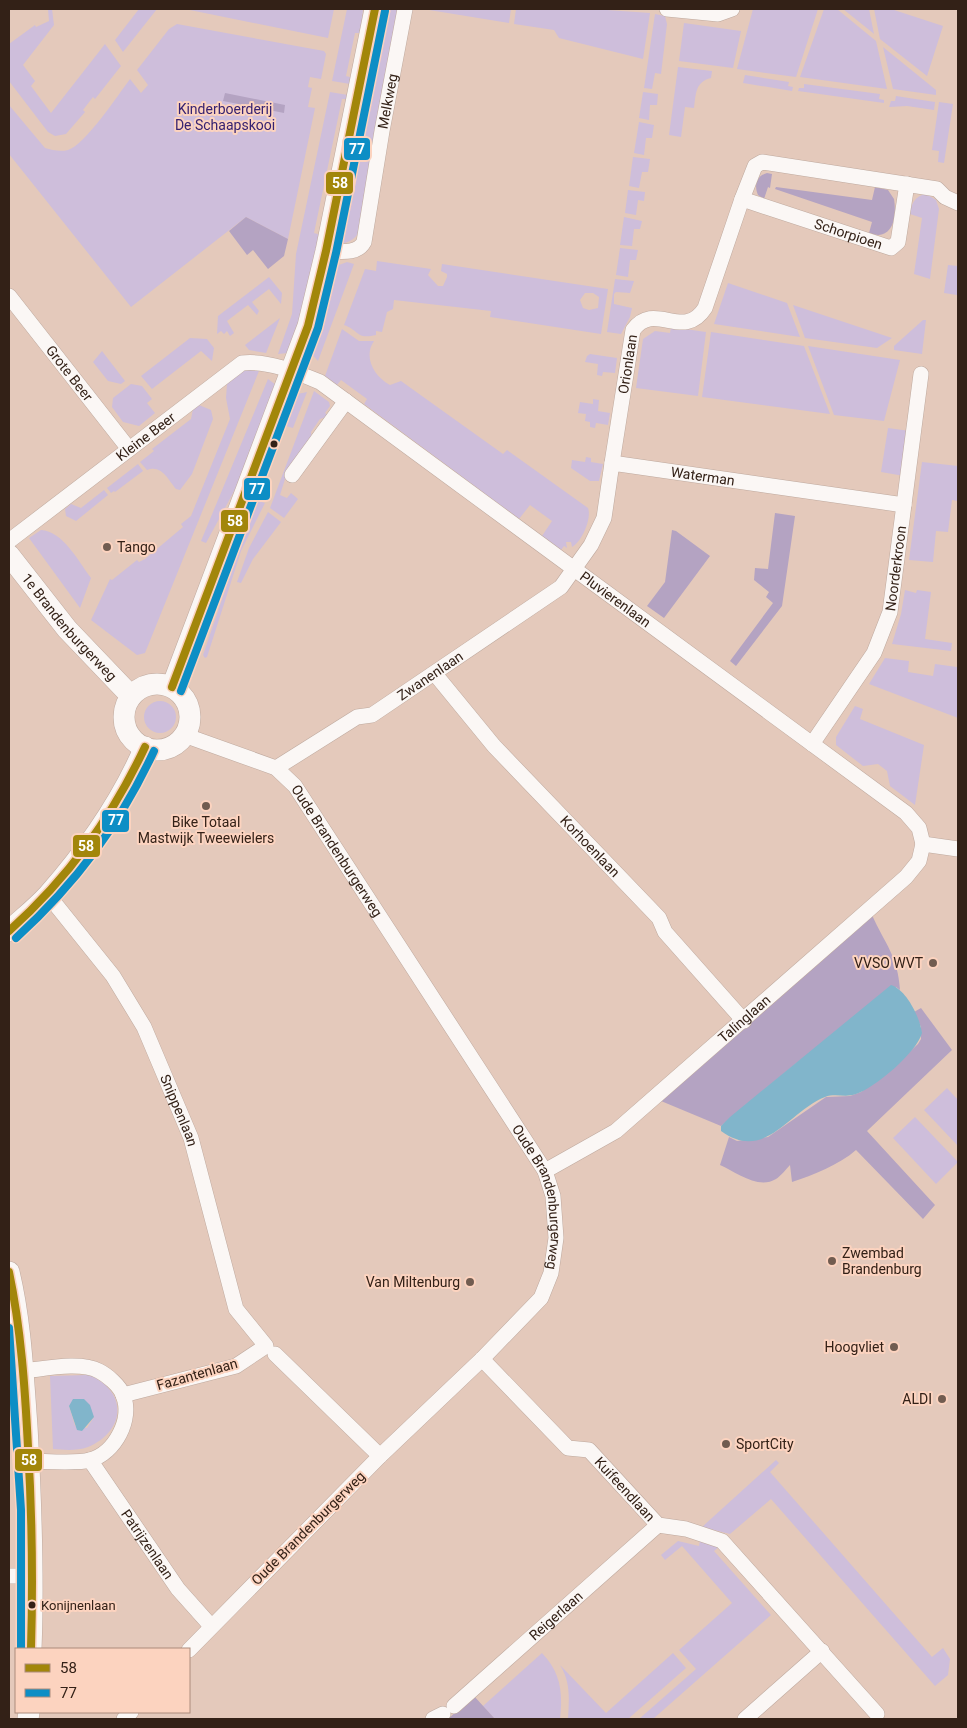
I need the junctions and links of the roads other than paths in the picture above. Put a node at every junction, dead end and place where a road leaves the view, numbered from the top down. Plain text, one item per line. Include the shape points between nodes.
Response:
1 (375, 9) edge
2 (405, 9) edge
3 (666, 9) edge
4 (732, 9) edge
5 (907, 184) junction
6 (742, 199) junction
7 (951, 200) edge
8 (326, 251) junction
9 (9, 296) edge
10 (292, 372) junction
11 (922, 374) dead end
12 (346, 401) junction
13 (129, 449) junction
14 (612, 463) junction
15 (292, 475) dead end
16 (904, 505) junction
17 (9, 541) edge
18 (9, 556) edge
19 (576, 568) junction
20 (435, 674) junction
21 (172, 687) junction
22 (131, 696) junction
23 (184, 735) junction
24 (812, 744) junction
25 (145, 747) junction
26 (276, 768) junction
27 (923, 844) junction
28 (958, 849) edge
29 (48, 895) junction
30 (9, 931) edge
31 (744, 1021) junction
32 (545, 1171) junction
33 (9, 1272) edge
34 (270, 1350) junction
35 (482, 1359) junction
36 (23, 1370) junction
37 (124, 1394) junction
38 (17, 1401) edge
39 (380, 1456) junction
40 (90, 1460) junction
41 (29, 1461) junction
42 (658, 1525) junction
43 (9, 1576) edge
44 (33, 1576) junction
45 (211, 1626) junction
46 (31, 1648) edge
47 (190, 1649) edge
48 (822, 1651) junction
49 (443, 1713) edge
50 (877, 1714) dead end
51 (746, 1719) edge

1 - 8 street
2 - 8 street, Melkweg via 364,242 354,251
3 - 4 street via 718,14
5 - 6 street via 762,162 755,166
5 - 6 street, Schorpioen via 898,242 891,248
5 - 7 street via 937,189
6 - 14 street, Orionlaan via 705,308 693,322 647,318 633,330
8 - 10 street via 308,326
9 - 13 street, Grote Beer
10 - 12 street, Pluvierenlaan via 320,382
10 - 13 street, Kleine Beer via 255,361 242,363
10 - 21 street
11 - 16 street, Noorderkroon
12 - 15 street
12 - 19 street, Pluvierenlaan
13 - 17 street, Kleine Beer
14 - 16 street, Waterman
14 - 19 street via 604,518
16 - 24 street, Noorderkroon via 890,612 874,653
18 - 22 street, 1e Brandenburgerweg via 67,629
19 - 20 street, Zwanenlaan via 561,587
19 - 24 street, Pluvierenlaan
20 - 26 street, Zwanenlaan via 372,716 357,717
20 - 31 street, Korhoenlaan via 494,746 659,918 665,932
21 - 22 street via 150,684
21 - 23 street via 187,703 189,719
22 - 25 street via 124,715 125,725 129,735
23 - 25 street via 167,748
23 - 26 street, Oude Brandenburgerweg
24 - 27 street, Pluvierenlaan via 906,813 919,828
25 - 29 street via 106,820
26 - 32 street, Oude Brandenburgerweg via 295,786
27 - 28 street
27 - 31 street, Talinglaan via 919,861 906,877
29 - 30 street
29 - 34 street, Snippenlaan via 113,976 144,1027 191,1138 236,1309
31 - 32 street, Talinglaan via 616,1130
32 - 35 street, Oude Brandenburgerweg via 553,1196 556,1238 551,1273 541,1298
33 - 36 street
34 - 37 street, Fazantenlaan via 236,1366
34 - 39 street, Snippenlaan
35 - 39 street, Oude Brandenburgerweg
35 - 42 street, Kuifeendlaan via 568,1448 589,1450
36 - 37 street via 84,1366 99,1371
36 - 38 street
37 - 40 street via 126,1416 116,1442 109,1450
38 - 41 street
39 - 45 street, Oude Brandenburgerweg
40 - 41 street
40 - 45 street, Patrijzenlaan via 178,1589
41 - 44 street
42 - 48 street, Kuifeendlaan via 686,1529 722,1541
42 - 49 street, Reigerlaan
43 - 44 street
44 - 46 street
45 - 47 street, Oude Brandenburgerweg
48 - 50 street, Kuifeendlaan
48 - 51 street

